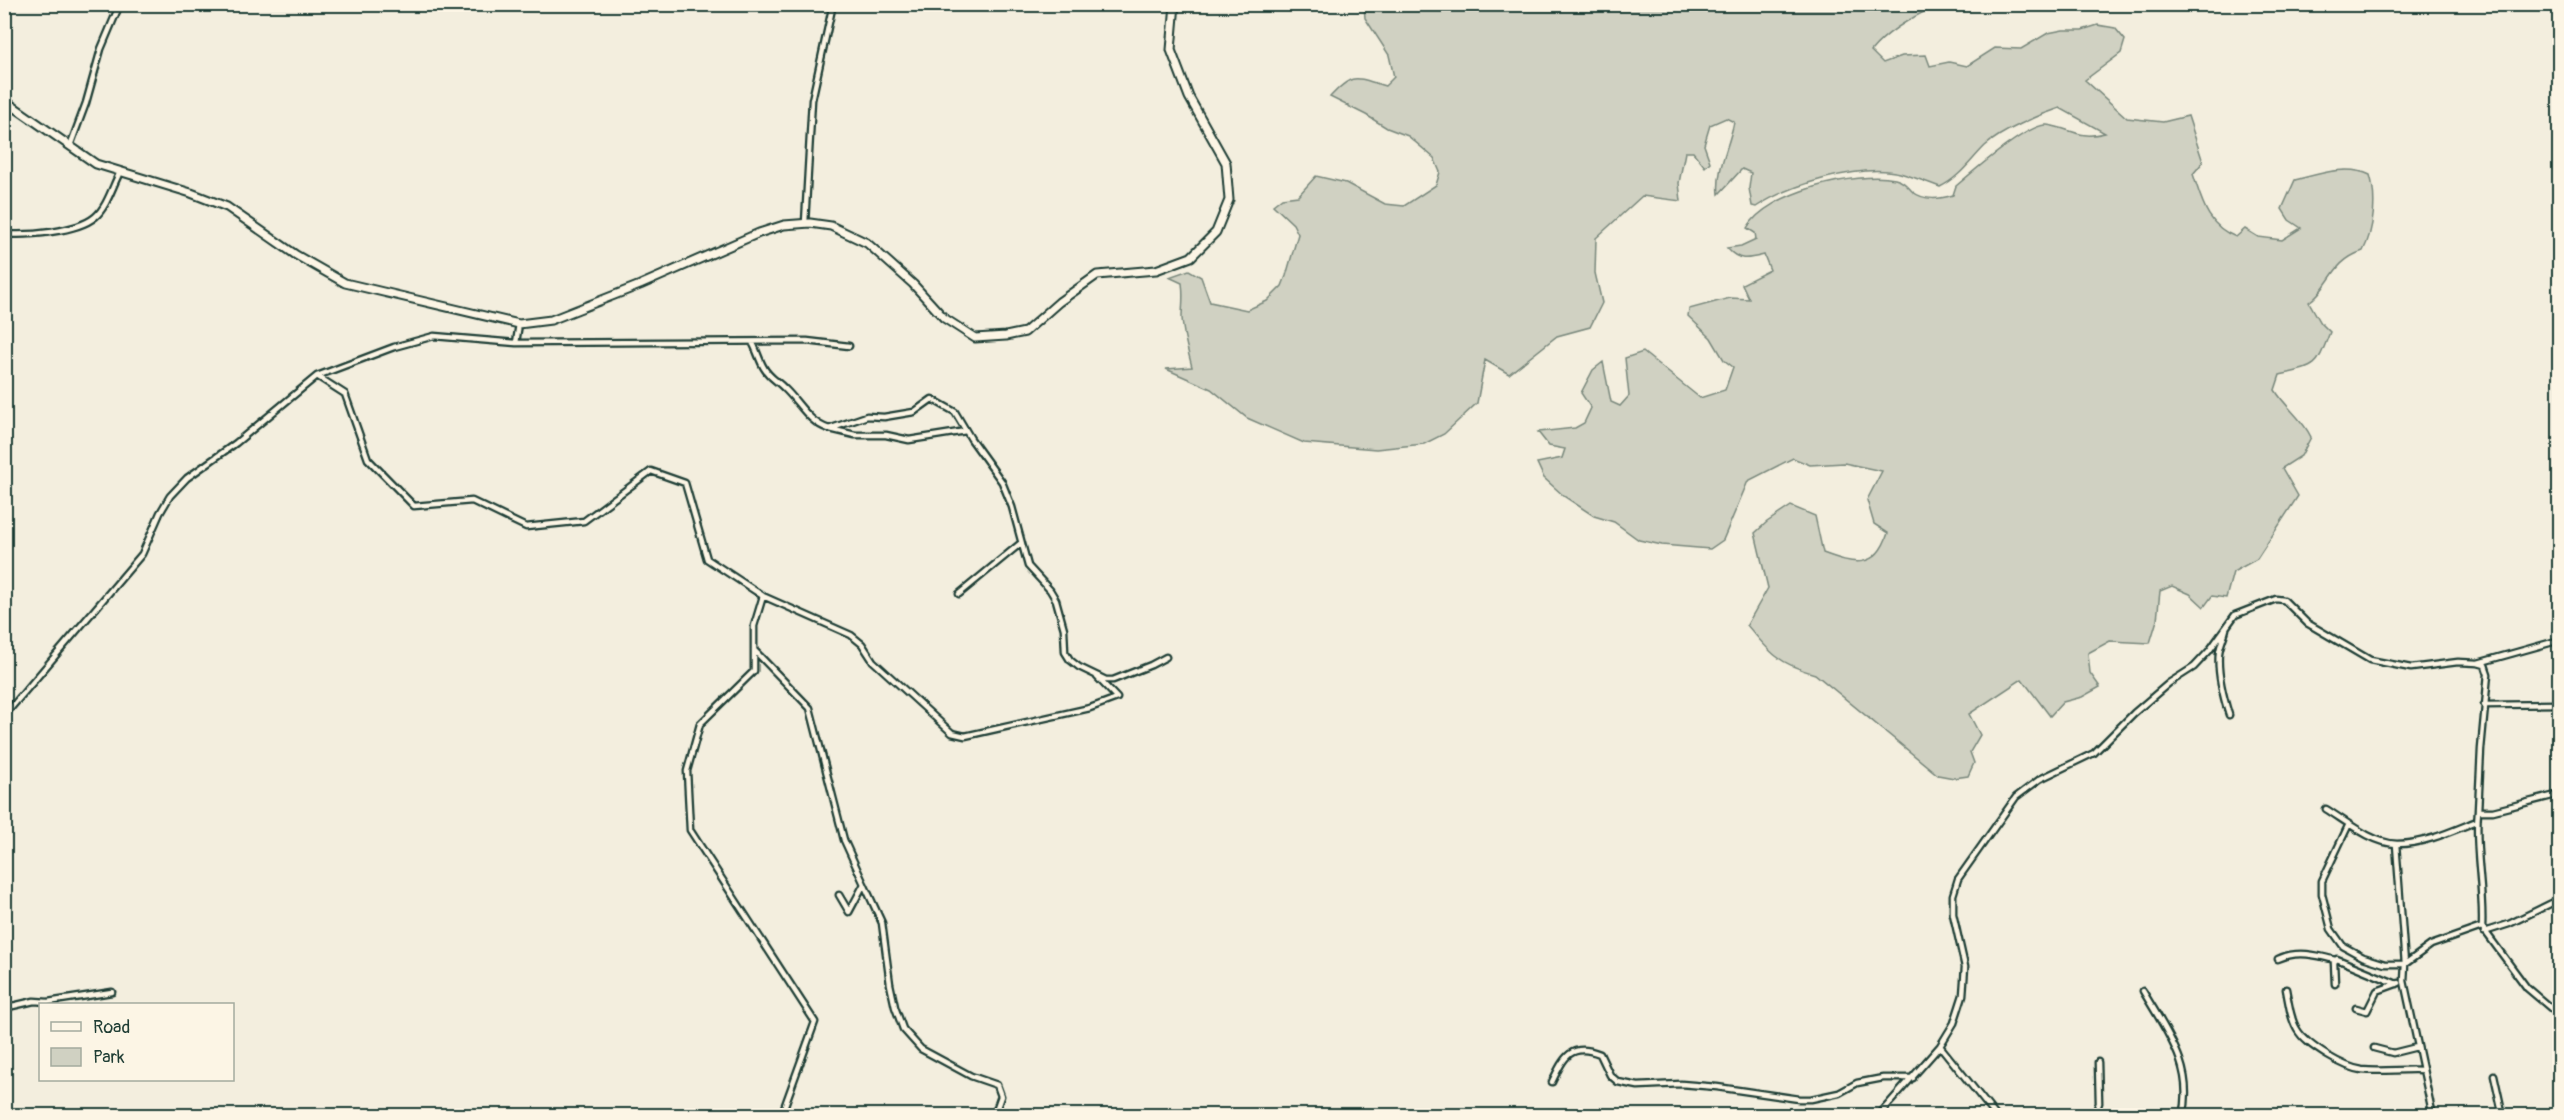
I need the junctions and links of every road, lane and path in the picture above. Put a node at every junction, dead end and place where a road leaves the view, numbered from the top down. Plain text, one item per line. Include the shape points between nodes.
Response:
1 (120, 4) edge
2 (833, 4) edge
3 (1175, 4) edge
4 (4, 100) edge
5 (70, 146) junction
6 (120, 172) junction
7 (805, 223) junction
8 (4, 234) edge
9 (519, 324) junction
10 (752, 342) junction
11 (516, 343) junction
12 (849, 346) dead end
13 (317, 376) junction
14 (830, 429) junction
15 (966, 431) junction
16 (955, 434) junction
17 (971, 439) junction
18 (1021, 543) junction
19 (959, 594) dead end
20 (763, 596) junction
21 (2227, 627) junction
22 (2559, 639) edge
23 (754, 650) junction
24 (2209, 651) junction
25 (2219, 651) junction
26 (1166, 657) dead end
27 (2478, 663) junction
28 (1095, 675) junction
29 (2559, 704) edge
30 (2484, 705) junction
31 (2229, 715) dead end
32 (4, 716) edge
33 (2559, 794) edge
34 (2326, 809) dead end
35 (2478, 811) junction
36 (2477, 821) junction
37 (2349, 824) junction
38 (2396, 844) junction
39 (864, 884) junction
40 (839, 895) dead end
41 (2559, 899) edge
42 (2483, 929) junction
43 (2278, 959) dead end
44 (2335, 960) junction
45 (2405, 964) junction
46 (2404, 981) junction
47 (2335, 984) dead end
48 (2397, 984) junction
49 (2286, 989) dead end
50 (2143, 991) dead end
51 (112, 992) dead end
52 (4, 1008) edge
53 (2356, 1008) dead end
54 (2559, 1016) edge
55 (1940, 1046) junction
56 (2417, 1047) junction
57 (2374, 1048) dead end
58 (2098, 1062) dead end
59 (2422, 1070) junction
60 (2494, 1075) dead end
61 (1913, 1078) junction
62 (1552, 1082) dead end
63 (781, 1116) edge
64 (994, 1116) edge
65 (1878, 1116) edge
66 (1996, 1116) edge
67 (2094, 1116) edge
68 (2183, 1116) edge
69 (2433, 1116) edge
70 (2503, 1116) edge

1 - 5 street
2 - 7 street via 812,100
3 - 7 main road via 1172,50 1189,97 1226,163 1229,200 1216,232 1191,257 1156,270 1097,275 1025,332 975,338 944,318 867,243 831,226
4 - 5 main road
5 - 6 main road via 96,164
6 - 8 street via 101,210 91,219 38,234
6 - 9 main road via 227,207 345,283
7 - 9 main road via 759,233 551,320
9 - 11 street
10 - 11 street
10 - 12 street via 807,341
10 - 14 street via 771,378 808,417
11 - 13 street via 434,336 394,346
13 - 20 street via 345,394 368,459 414,507 472,501 526,526 584,521 651,471 685,483 707,559
13 - 32 street via 170,496 142,554
14 - 15 street via 867,416 914,412 932,399 953,410
14 - 16 street via 909,440
15 - 16 street
15 - 17 street
16 - 17 street
17 - 18 street via 1002,482
18 - 19 street
18 - 28 street via 1028,566 1056,600 1065,652 1074,664
20 - 23 street via 754,626
20 - 28 street via 851,635 873,661 952,733 976,734 1090,708 1117,698
21 - 24 street
21 - 25 street
21 - 27 street via 2235,615 2276,599 2284,600 2307,623 2370,660 2411,668
22 - 27 street
23 - 39 street via 810,708 844,840
23 - 63 street via 754,671 700,724 687,771 690,830 815,1022
24 - 25 street
24 - 55 street via 2134,713 2094,753 2040,778 2016,797 1958,879 1953,914 1965,967 1963,995 1954,1023
25 - 31 street via 2221,685
26 - 28 street via 1120,679 1106,680
27 - 30 street via 2485,665 2488,674
29 - 30 street
30 - 35 street
33 - 35 street via 2493,811
34 - 37 street
35 - 36 street
36 - 38 street via 2433,837
36 - 42 street
37 - 38 street
37 - 45 street via 2322,881 2331,929 2343,946 2363,957 2385,964
38 - 45 street
39 - 40 street via 849,912
39 - 64 street via 882,923 890,984 903,1029 921,1049 997,1085 1001,1096
41 - 42 street via 2509,924
42 - 45 street via 2431,945
42 - 54 street via 2527,988
43 - 44 street via 2296,954
44 - 47 street
44 - 48 street
45 - 46 street
46 - 48 street
46 - 56 street
48 - 53 street via 2377,991 2367,1011
49 - 59 street via 2299,1036 2334,1060 2363,1070
50 - 68 street via 2183,1066 2187,1096
51 - 52 street
55 - 61 street
55 - 66 street
56 - 57 street via 2393,1053
56 - 59 street
58 - 67 street via 2099,1103
59 - 69 street
60 - 70 street
61 - 62 street via 1857,1083 1839,1093 1812,1099 1682,1084 1638,1086 1618,1082 1600,1054 1588,1048 1576,1050 1563,1059
61 - 65 street

